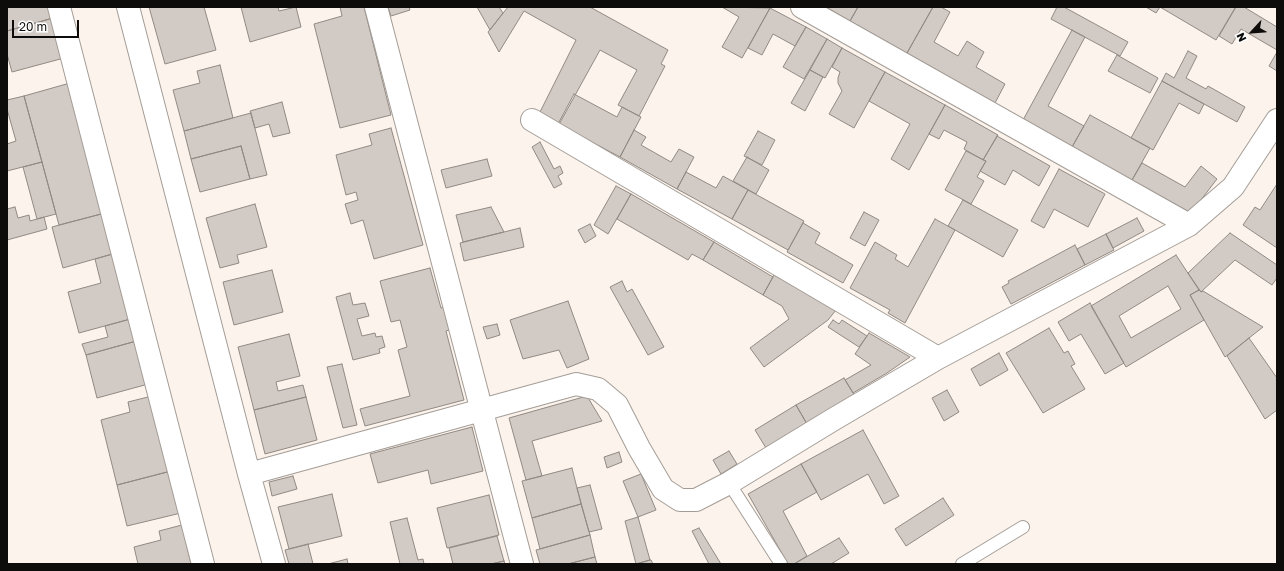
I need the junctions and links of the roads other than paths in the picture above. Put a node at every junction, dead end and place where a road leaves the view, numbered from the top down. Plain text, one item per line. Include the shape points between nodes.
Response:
1 (59, 7) edge
2 (128, 7) edge
3 (376, 7) edge
4 (802, 7) edge
5 (532, 120) dead end
6 (1277, 120) edge
7 (1189, 225) junction
8 (938, 358) junction
9 (482, 411) junction
10 (249, 474) junction
11 (729, 483) junction
12 (1023, 527) dead end
13 (203, 564) edge
14 (274, 564) edge
15 (522, 564) edge
16 (781, 564) edge
17 (962, 564) edge

1 - 13 street
2 - 10 street
3 - 9 street
4 - 7 street
5 - 8 street
6 - 7 street via 1233,187
7 - 8 street
8 - 11 street
9 - 10 street
9 - 11 street via 576,384 598,389 617,405 663,489 680,500 696,500
9 - 15 street
10 - 14 street
11 - 16 lane
12 - 17 lane

